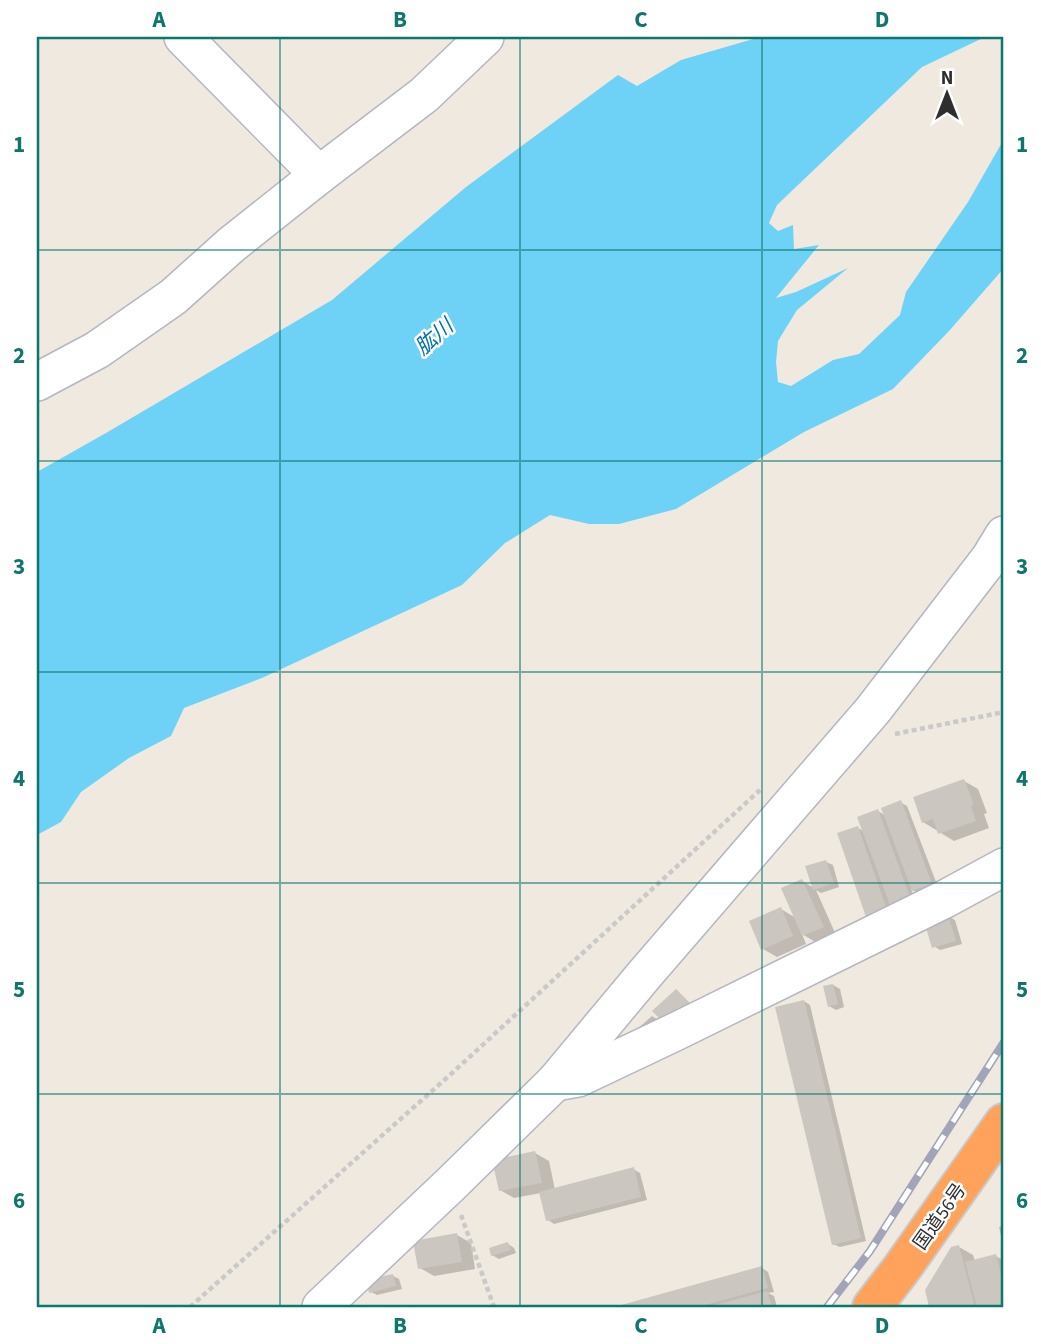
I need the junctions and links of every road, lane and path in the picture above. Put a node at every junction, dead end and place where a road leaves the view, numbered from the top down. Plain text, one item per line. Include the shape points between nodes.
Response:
1 (183, 37) edge
2 (485, 37) edge
3 (319, 175) junction
4 (37, 382) edge
5 (1000, 546) edge
6 (1004, 712) edge
7 (842, 745) junction
8 (765, 785) dead end
9 (1004, 867) edge
10 (555, 1082) junction
11 (1004, 1123) edge
12 (451, 1184) junction
13 (190, 1307) edge
14 (321, 1307) edge
15 (494, 1307) edge
16 (872, 1307) edge

1 - 3 street
2 - 3 street via 424,95
3 - 4 street via 173,298 97,350
5 - 7 street
6 - 7 path
7 - 10 street
8 - 13 path
9 - 10 street via 677,1031 578,1077
10 - 12 street
11 - 16 highway, 国道56号
12 - 14 street
12 - 15 path

